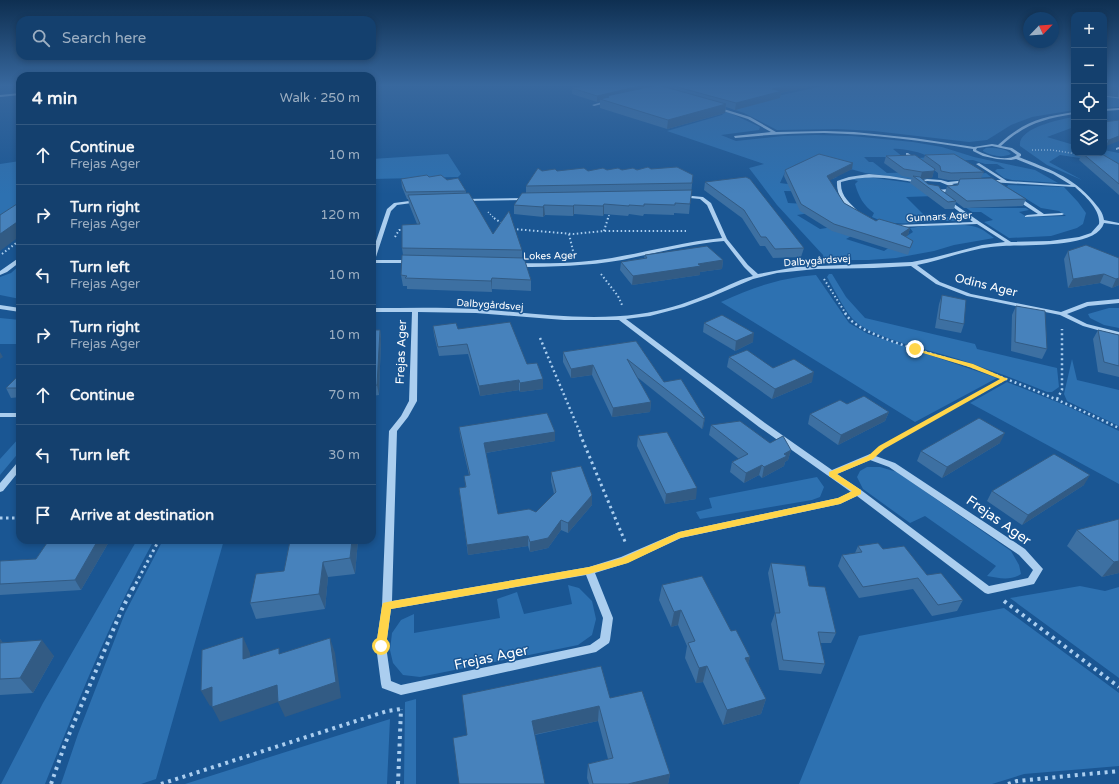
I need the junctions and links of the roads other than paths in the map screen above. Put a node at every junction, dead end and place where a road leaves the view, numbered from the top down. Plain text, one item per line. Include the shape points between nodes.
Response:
1 (755, 122) edge
2 (1037, 122) edge
3 (775, 133) junction
4 (734, 137) dead end
5 (999, 146) junction
6 (974, 148) junction
7 (907, 154) edge
8 (1017, 158) junction
9 (919, 162) edge
10 (978, 164) dead end
11 (983, 181) edge
12 (990, 181) junction
13 (1006, 181) junction
14 (921, 182) junction
15 (969, 182) edge
16 (949, 183) junction
17 (996, 186) edge
18 (1077, 186) junction
19 (940, 191) junction
20 (1010, 194) edge
21 (678, 196) edge
22 (536, 199) edge
23 (459, 200) edge
24 (424, 201) edge
25 (859, 213) edge
26 (1062, 214) dead end
27 (1043, 215) junction
28 (1027, 216) dead end
29 (1102, 221) junction
30 (978, 223) junction
31 (1119, 224) edge
32 (893, 226) edge
33 (726, 239) junction
34 (1009, 243) junction
35 (376, 248) edge
36 (376, 261) edge
37 (16, 262) edge
38 (420, 262) edge
39 (912, 264) junction
40 (515, 265) edge
41 (0, 273) edge
42 (757, 276) junction
43 (1119, 301) edge
44 (2, 309) edge
45 (416, 309) junction
46 (16, 310) edge
47 (376, 310) edge
48 (1062, 314) junction
49 (624, 317) junction
50 (1119, 334) edge
51 (0, 415) edge
52 (16, 415) edge
53 (16, 470) edge
54 (831, 474) junction
55 (0, 490) edge
56 (858, 492) junction
57 (589, 571) junction
58 (387, 606) junction

1 - 3 street
2 - 5 street via 1012,133
3 - 4 street
3 - 6 street via 870,134
5 - 6 street via 985,145
5 - 8 street via 1015,150 1020,155
6 - 8 street via 989,157
7 - 9 street
8 - 18 street via 1065,178
10 - 13 street
11 - 12 street
12 - 13 street
12 - 17 street
13 - 18 street
14 - 16 street via 935,178
14 - 19 street via 924,187
14 - 25 street via 867,175 839,181 838,188 844,199
15 - 16 street
16 - 19 street via 954,186 953,190
18 - 29 street via 1100,212
19 - 30 street, Gunnars Ager via 941,195
20 - 27 street
21 - 33 street via 701,198 709,204
22 - 23 street
24 - 35 street via 396,204 389,210
26 - 27 street
27 - 28 street
29 - 31 street
29 - 34 street, Dalbygårdsvej via 1100,228 1080,238 1044,243
30 - 32 street, Gunnars Ager
30 - 34 street, Gunnars Ager
33 - 40 street, Lokes Ager via 579,264
33 - 42 street via 746,266
34 - 39 street, Dalbygårdsvej via 971,249
36 - 38 street
37 - 41 street
39 - 42 street, Dalbygårdsvej via 816,267
39 - 48 street, Odins Ager via 938,283 969,295
42 - 49 street, Dalbygårdsvej via 703,299 665,310
43 - 48 street via 1087,304
44 - 46 street
45 - 47 street, Dalbygårdsvej
45 - 49 street, Dalbygårdsvej via 579,320
45 - 58 street, Frejas Ager via 413,401 393,431
48 - 50 street, Odins Ager via 1085,325
49 - 54 street via 762,425
51 - 52 street
53 - 55 street
54 - 56 street
54 - 56 street, Frejas Ager via 870,457 892,465 1022,552 1038,569 1032,581 988,590
56 - 57 street via 840,501 679,535 631,557
57 - 58 street
57 - 58 street, Frejas Ager via 608,618 605,640 592,649 401,690 386,684 381,646

